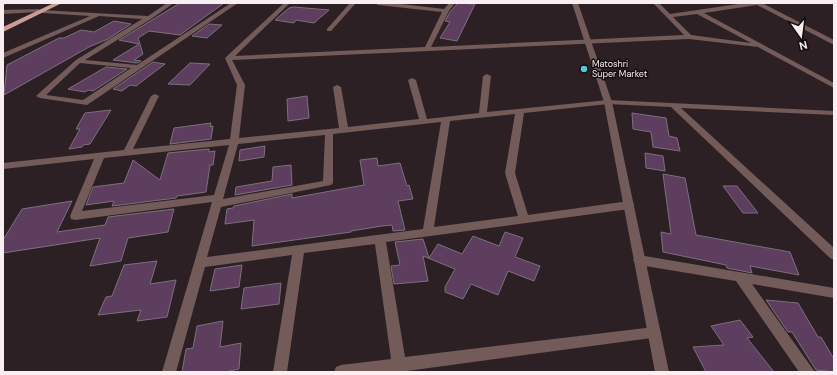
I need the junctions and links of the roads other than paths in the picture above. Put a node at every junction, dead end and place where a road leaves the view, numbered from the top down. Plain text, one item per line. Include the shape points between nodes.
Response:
1 (52, 3) edge
2 (59, 3) edge
3 (170, 3) edge
4 (235, 3) edge
5 (287, 3) edge
6 (353, 3) edge
7 (378, 3) edge
8 (452, 3) edge
9 (575, 3) edge
10 (656, 3) edge
11 (757, 3) edge
12 (40, 10) junction
13 (446, 11) junction
14 (3, 12) edge
15 (698, 12) junction
16 (99, 14) junction
17 (669, 16) junction
18 (149, 18) junction
19 (3, 25) edge
20 (3, 30) edge
21 (329, 30) dead end
22 (689, 37) junction
23 (588, 41) junction
24 (834, 43) edge
25 (3, 46) edge
26 (762, 47) junction
27 (20, 49) junction
28 (427, 49) junction
29 (3, 56) edge
30 (228, 58) junction
31 (78, 61) junction
32 (138, 67) junction
33 (487, 76) dead end
34 (412, 80) dead end
35 (834, 86) edge
36 (336, 87) dead end
37 (156, 96) dead end
38 (608, 102) junction
39 (674, 106) junction
40 (520, 111) junction
41 (834, 113) edge
42 (483, 115) junction
43 (446, 119) junction
44 (424, 122) junction
45 (344, 130) junction
46 (329, 132) junction
47 (234, 142) junction
48 (128, 153) junction
49 (100, 156) junction
50 (3, 166) edge
51 (217, 201) junction
52 (628, 206) junction
53 (524, 219) junction
54 (428, 232) junction
55 (380, 239) junction
56 (299, 250) junction
57 (834, 255) edge
58 (639, 260) junction
59 (199, 263) junction
60 (739, 276) junction
61 (834, 293) edge
62 (654, 333) junction
63 (400, 368) edge
64 (169, 372) edge
65 (280, 372) edge
66 (341, 372) edge
67 (662, 372) edge
68 (808, 372) edge

1 - 12 highway
2 - 12 highway
3 - 18 street
4 - 32 street
5 - 30 street
6 - 21 street
7 - 13 street
8 - 13 street
9 - 23 street
10 - 17 street
11 - 15 street
11 - 24 street
12 - 14 street
12 - 16 street
12 - 19 highway
12 - 20 highway
13 - 28 street
15 - 17 street
15 - 26 street
16 - 18 street
16 - 27 street
17 - 22 street
18 - 31 street
22 - 23 street
22 - 26 street
23 - 28 street
23 - 38 street
25 - 27 street
26 - 35 street
27 - 29 street
28 - 30 street
30 - 47 street via 242,85
31 - 32 street
31 - 32 street via 40,96 84,102
33 - 42 street
34 - 44 street
36 - 45 street
37 - 48 street
38 - 39 street
38 - 40 street
38 - 52 street
39 - 41 street
39 - 57 street
40 - 42 street
40 - 53 street via 510,173
42 - 43 street
43 - 44 street
43 - 54 street
44 - 45 street
45 - 46 street
46 - 47 street
46 - 51 street via 328,183
47 - 48 street
47 - 51 street
48 - 49 street
49 - 50 street
49 - 51 street via 75,216
51 - 59 street
52 - 53 street
52 - 58 street
53 - 54 street
54 - 55 street
55 - 56 street
55 - 63 street
56 - 59 street
56 - 65 street
58 - 60 street
58 - 62 street
59 - 64 street
60 - 61 street
60 - 68 street
62 - 63 street
62 - 67 street
63 - 66 street

